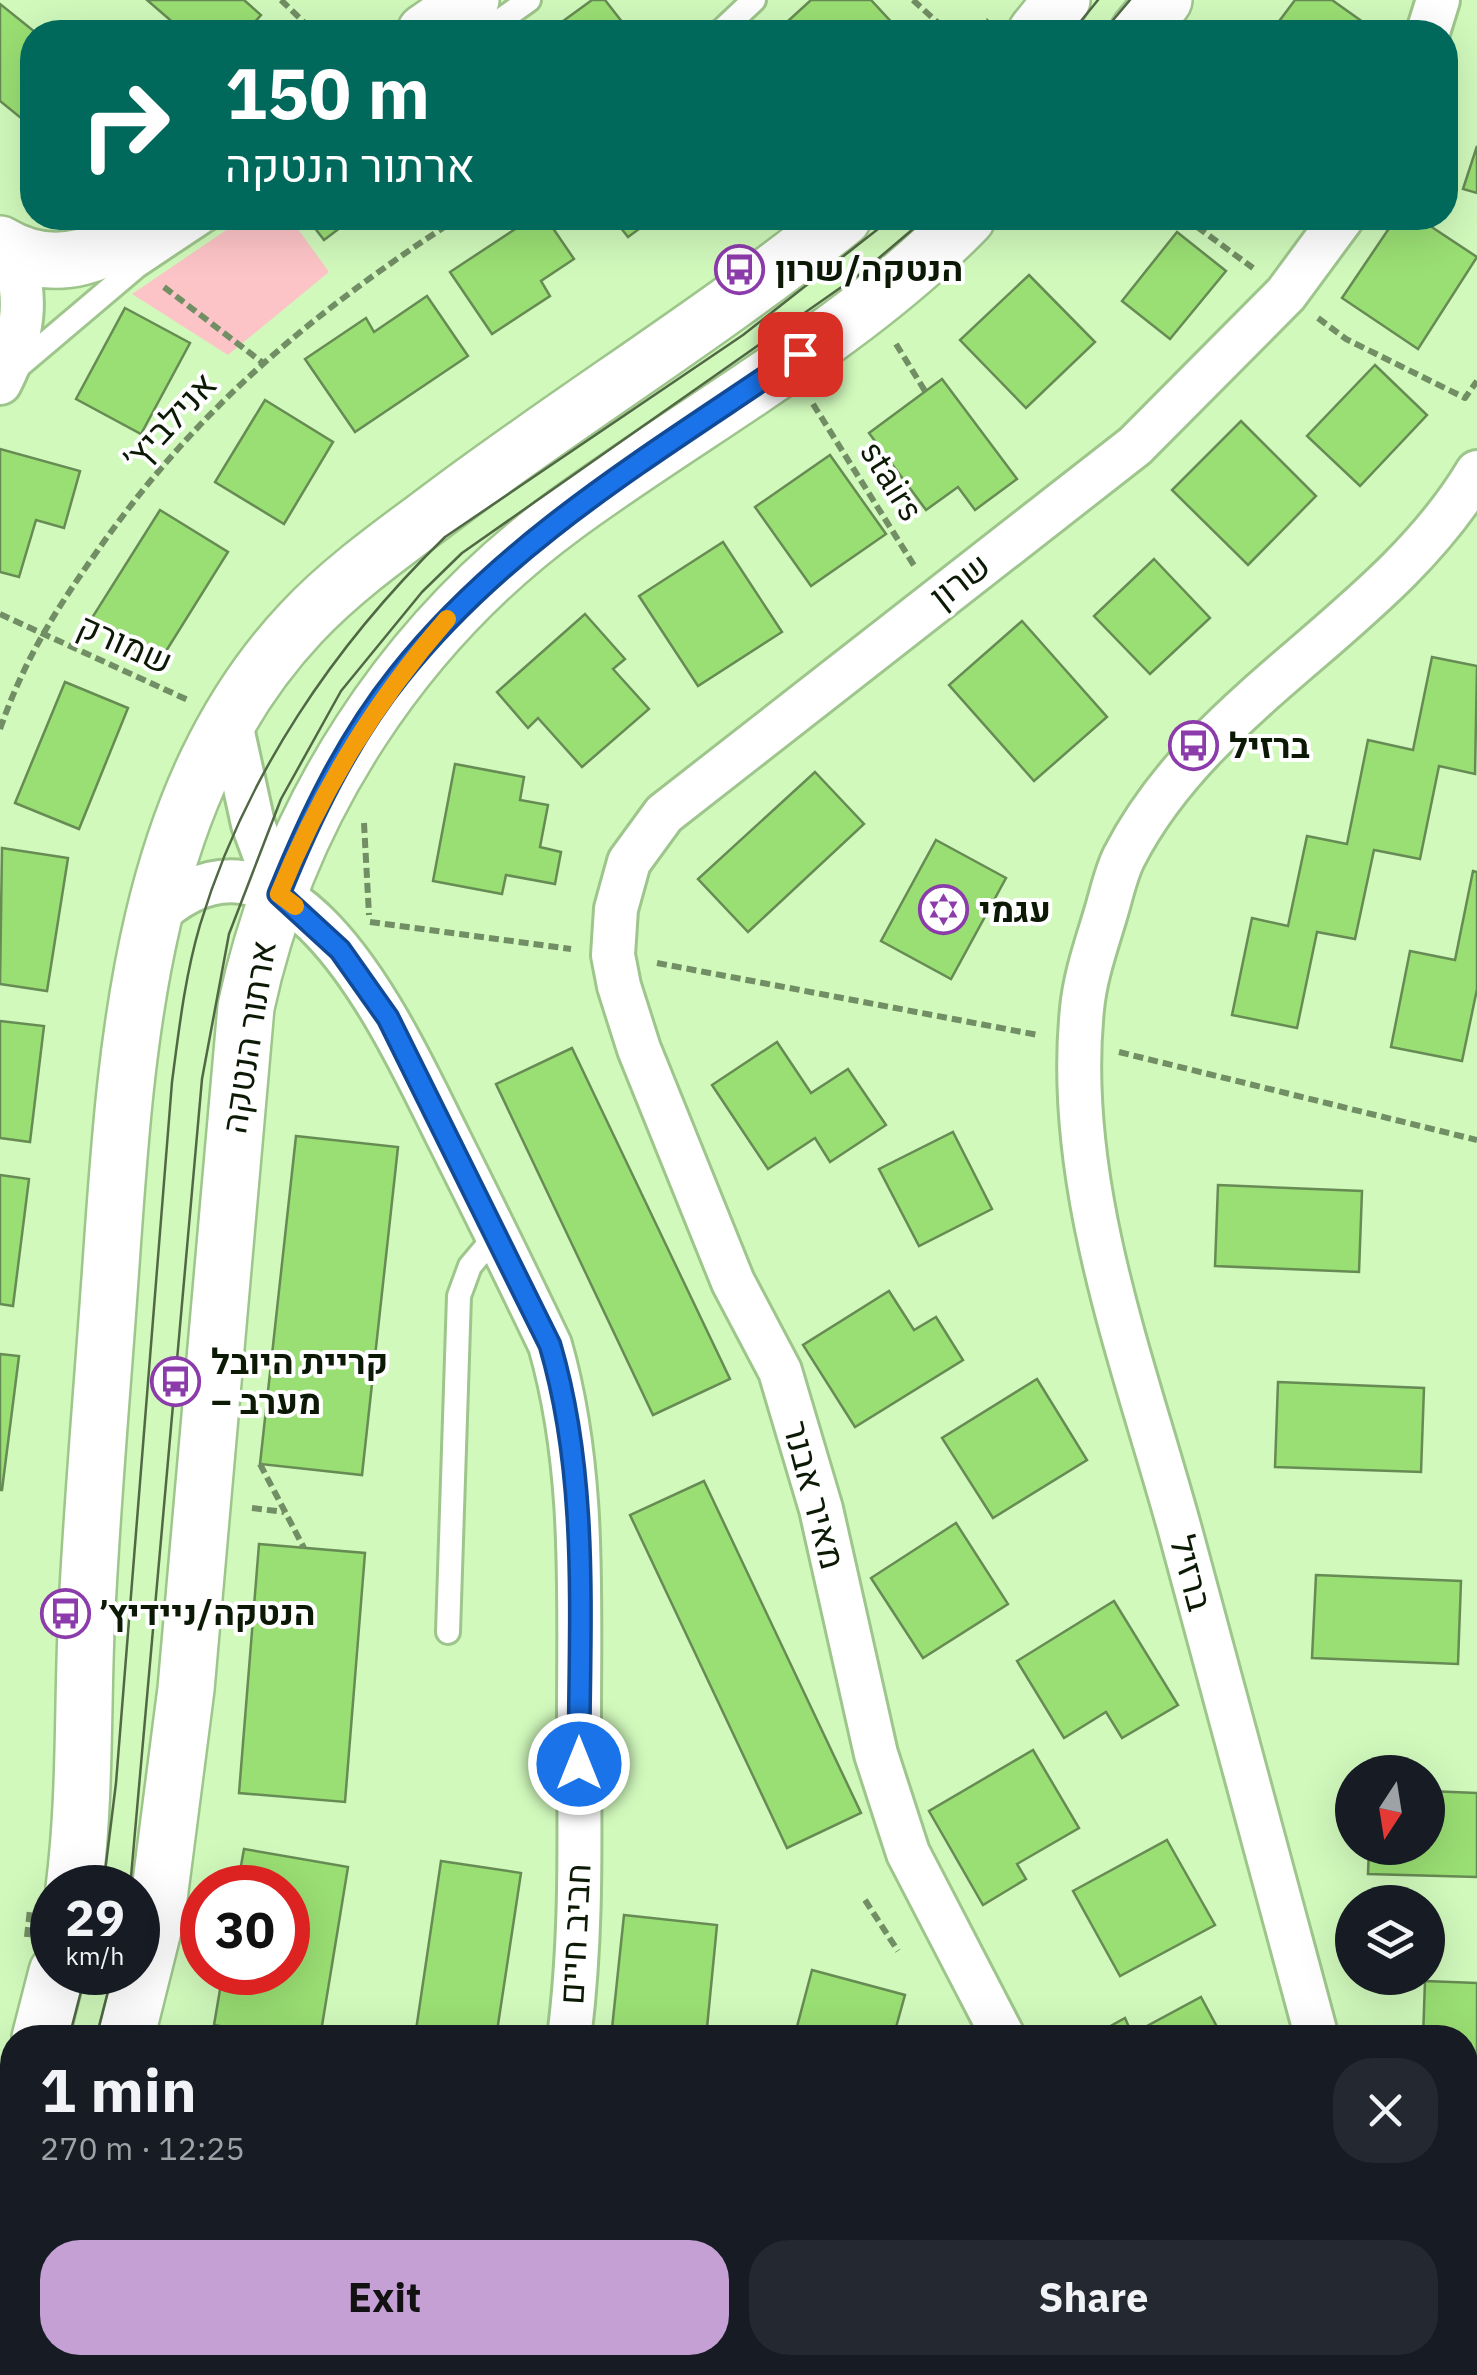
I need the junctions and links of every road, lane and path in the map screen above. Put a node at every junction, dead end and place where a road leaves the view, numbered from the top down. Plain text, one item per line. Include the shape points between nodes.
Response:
1 (281, 0) edge
2 (472, 0) edge
3 (530, 0) edge
4 (754, 0) edge
5 (913, 0) edge
6 (1062, 0) edge
7 (1164, 0) edge
8 (302, 20) edge
9 (443, 20) edge
10 (501, 20) edge
11 (733, 20) edge
12 (935, 20) edge
13 (1046, 20) edge
14 (1148, 20) edge
15 (178, 230) edge
16 (440, 230) edge
17 (827, 230) edge
18 (954, 230) edge
19 (1201, 230) edge
20 (1333, 230) edge
21 (147, 242) edge
22 (5, 247) edge
23 (1286, 294) junction
24 (890, 334) dead end
25 (263, 363) junction
26 (1477, 380) edge
27 (0, 383) edge
28 (804, 390) dead end
29 (925, 391) dead end
30 (1477, 472) edge
31 (936, 600) junction
32 (0, 614) edge
33 (40, 632) junction
34 (230, 720) junction
35 (0, 729) edge
36 (358, 812) dead end
37 (289, 902) junction
38 (152, 919) junction
39 (369, 922) junction
40 (613, 955) junction
41 (1080, 1042) junction
42 (1477, 1140) edge
43 (497, 1234) junction
44 (260, 1464) dead end
45 (237, 1506) dead end
46 (285, 1512) junction
47 (304, 1548) dead end
48 (448, 1632) dead end
49 (75, 1865) edge
50 (865, 1900) dead end
51 (898, 1950) dead end
52 (52, 1995) edge
53 (44, 2025) edge
54 (129, 2025) edge
55 (571, 2025) edge
56 (997, 2025) edge
57 (1313, 2025) edge

1 - 8 path
2 - 9 main road
3 - 10 lane
4 - 11 lane
5 - 12 path
6 - 13 main road
7 - 14 main road
15 - 21 lane
16 - 25 path, אנילביץ׳ via 374,273
17 - 34 main road via 345,582 300,624
18 - 37 main road, ארתור הנטקה via 857,313 564,516 451,615 397,676 314,811
19 - 23 path
20 - 23 street, שרון
21 - 22 main road via 90,258 44,260
21 - 25 path
21 - 27 lane
22 - 27 street via 23,295 16,352
23 - 26 path via 1346,339 1465,398
23 - 31 street, שרון via 1136,446
24 - 29 path
25 - 33 path, אנילביץ׳ via 146,480
28 - 31 path, stairs
30 - 41 street, ברזיל via 1410,556 1330,636 1225,722 1162,800 1123,858 1091,961
31 - 40 street, שרון via 664,814 629,862
32 - 33 path, שמורק
33 - 34 path, שמורק
33 - 35 path, אנילביץ׳
34 - 37 street via 254,824
34 - 38 main road via 186,818
36 - 39 path via 368,829
37 - 38 street via 246,881 215,883 179,897
37 - 39 path
37 - 43 street, חביב חיים via 340,950 388,1018
37 - 54 main road, ארתור הנטקה via 262,939 242,1037 186,1688 156,1914
38 - 49 main road via 119,1154
39 - 40 path
40 - 41 path
40 - 56 street, מאיר אבנר via 646,1067 733,1282 780,1371 821,1509 876,1754 908,1853
41 - 42 path
41 - 57 street, ברזיל via 1084,1134 1104,1248
43 - 48 lane via 470,1266 460,1296
43 - 55 street, חביב חיים via 550,1345 566,1400 578,1491 579,1959
44 - 46 path
45 - 46 path
46 - 47 path
50 - 51 path
52 - 53 main road

